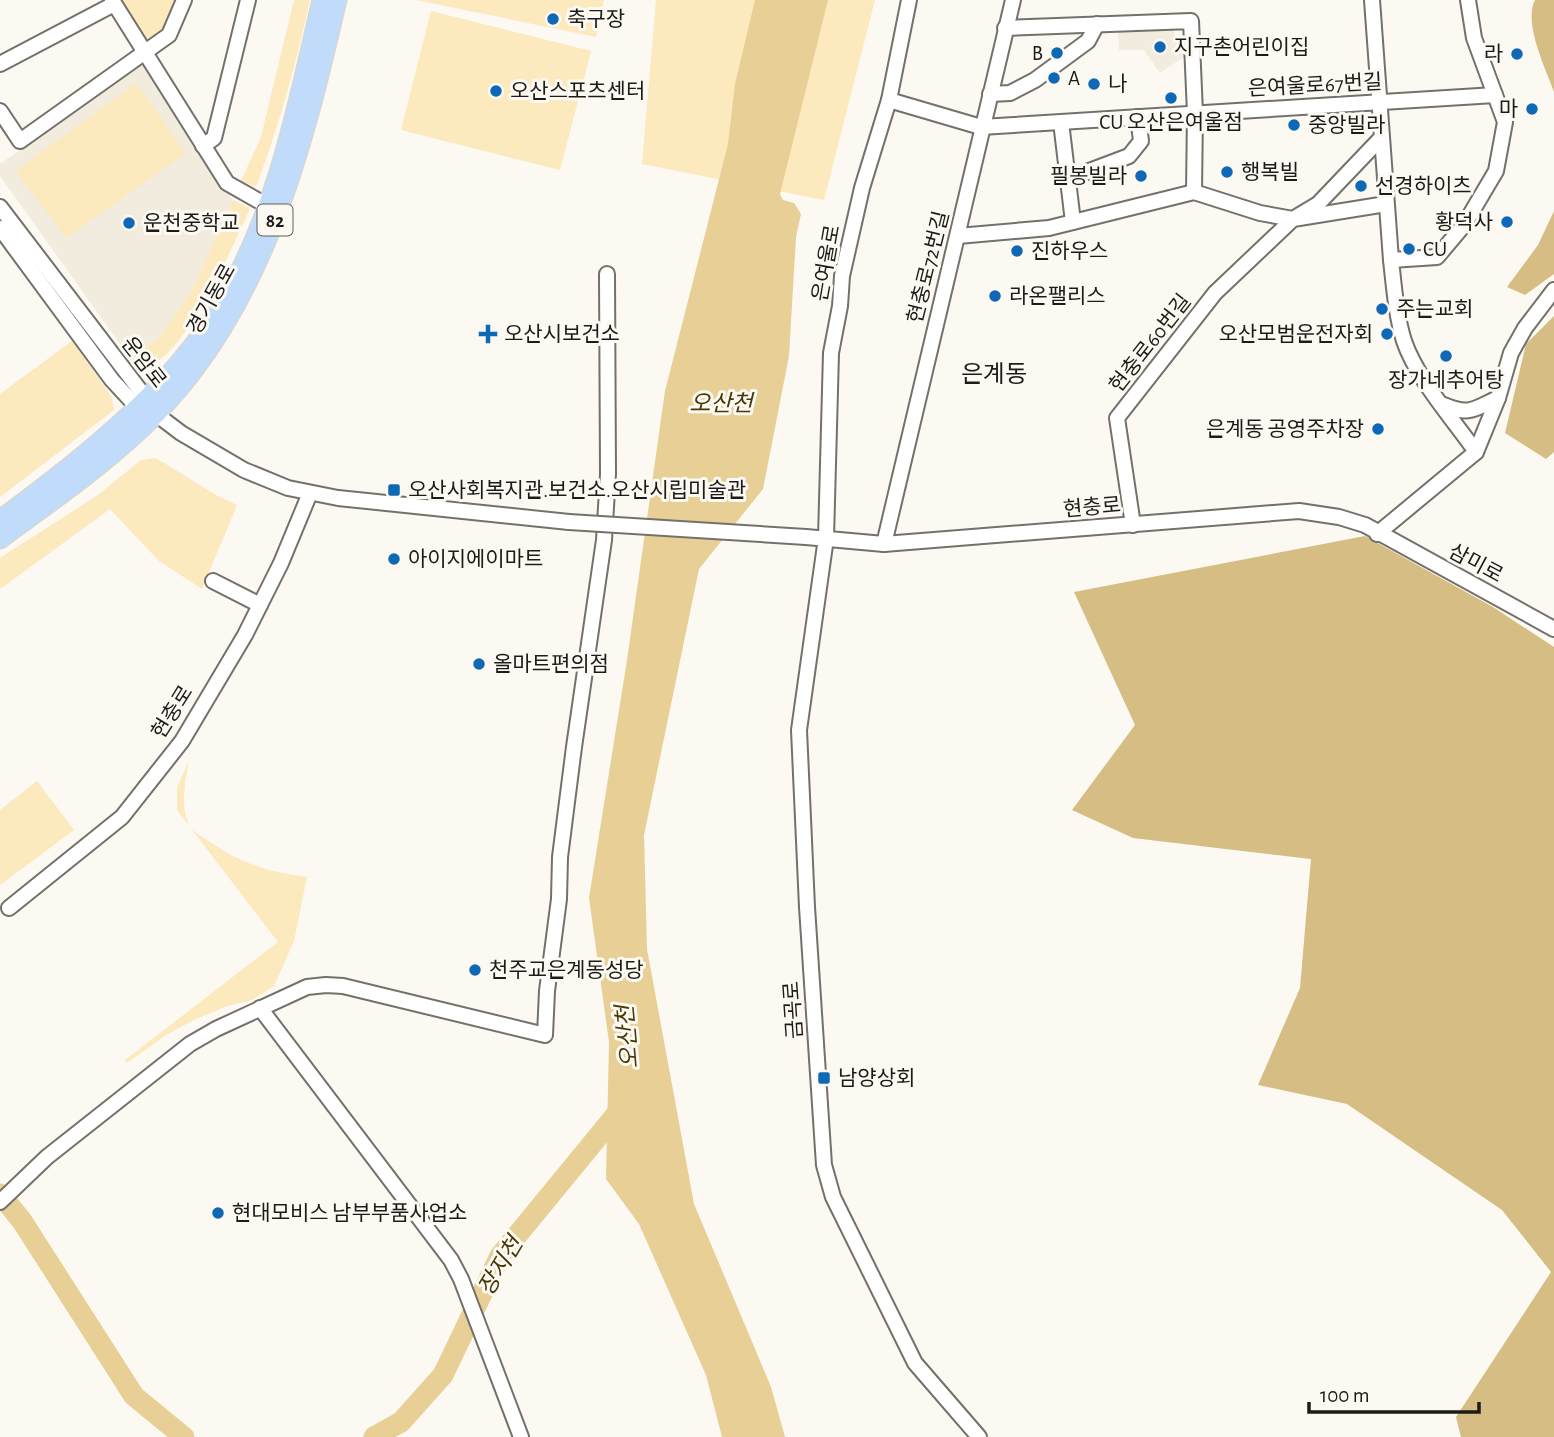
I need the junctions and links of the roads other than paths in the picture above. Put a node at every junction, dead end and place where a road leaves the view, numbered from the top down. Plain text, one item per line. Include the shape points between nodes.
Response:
1 (184, 0) edge
2 (248, 0) edge
3 (322, 0) edge
4 (337, 0) edge
5 (909, 0) edge
6 (1013, 0) edge
7 (1372, 0) edge
8 (1468, 0) edge
9 (113, 2) edge
10 (1097, 24) junction
11 (1005, 28) junction
12 (144, 55) junction
13 (0, 64) edge
14 (989, 94) junction
15 (1495, 95) junction
16 (889, 100) junction
17 (1378, 102) junction
18 (0, 111) edge
19 (1195, 113) junction
20 (1138, 117) junction
21 (1061, 122) junction
22 (981, 127) junction
23 (1381, 138) junction
24 (203, 146) junction
25 (1068, 179) junction
26 (1194, 192) junction
27 (1386, 204) junction
28 (266, 205) junction
29 (0, 207) edge
30 (1293, 219) junction
31 (1073, 222) junction
32 (0, 228) edge
33 (958, 236) junction
34 (1391, 260) junction
35 (607, 274) dead end
36 (1554, 290) edge
37 (1498, 398) junction
38 (142, 402) junction
39 (1443, 405) junction
40 (156, 414) junction
41 (1476, 452) junction
42 (310, 492) junction
43 (0, 520) edge
44 (1133, 525) junction
45 (1377, 534) junction
46 (826, 538) junction
47 (0, 539) edge
48 (884, 544) junction
49 (213, 581) dead end
50 (260, 605) junction
51 (1554, 629) edge
52 (9, 908) dead end
53 (260, 1008) junction
54 (0, 1202) edge
55 (521, 1437) edge
56 (979, 1437) edge

1 - 12 street via 169,35
2 - 24 street via 214,138
3 - 28 main road, 경기동로 / 82 via 292,125
4 - 40 main road, 경기동로 / 82 via 304,135 265,243 214,342
5 - 16 street, 은여울로
6 - 11 street, 현충로72번길
7 - 17 street
8 - 15 street via 1474,38
9 - 12 street
9 - 13 street
10 - 11 street
10 - 14 street via 1088,41 1035,80 1010,93
10 - 19 street via 1191,21
11 - 14 street, 현충로72번길
12 - 18 street via 20,141
12 - 24 street
14 - 22 street, 현충로72번길
15 - 17 street, 은여울로67번길
15 - 34 street via 1505,122 1496,171 1464,225 1437,257
16 - 22 street, 은여울로67번길
16 - 46 street, 은여울로 via 842,276 831,353
17 - 19 street, 은여울로67번길
17 - 23 street
19 - 20 street, 은여울로67번길
19 - 26 street
20 - 21 street, 은여울로67번길
20 - 25 street via 1141,141 1129,156
21 - 22 street, 은여울로67번길
21 - 25 street
22 - 33 street, 현충로72번길
23 - 27 street
23 - 30 street, 현충로60번길 via 1318,204
24 - 28 street via 227,183
25 - 31 street
26 - 30 street
26 - 31 street
27 - 30 street
27 - 34 street
28 - 38 main road, 경기동로 / 82 via 236,279 216,313
29 - 38 street, 운암로 via 127,375
30 - 44 street, 현충로60번길 via 1215,293 1117,418
31 - 33 street
32 - 38 street, 운암로 via 112,380
33 - 48 street, 현충로72번길
34 - 39 street via 1405,342
35 - 53 street via 604,540 573,747 545,1035 343,986 307,987
36 - 37 street via 1511,353
37 - 39 street via 1460,412
37 - 41 street
38 - 40 street, 운암로
38 - 43 main road, 경기동로 / 82 via 83,456
39 - 41 street
40 - 42 street, 현충로 via 244,470
40 - 47 main road, 경기동로 / 82 via 91,471
41 - 45 street
42 - 46 street, 현충로, bridge via 569,522
42 - 50 street, 현충로
44 - 45 street, 현충로 via 1299,511 1339,517
44 - 48 street, 현충로
45 - 51 street, 삼미로
46 - 48 street, 현충로
46 - 56 street, 금곡로 via 798,746 824,1165 833,1197 915,1363
49 - 50 street
50 - 52 street, 현충로 via 182,741 122,817
53 - 54 street via 190,1044
53 - 55 street via 451,1261

